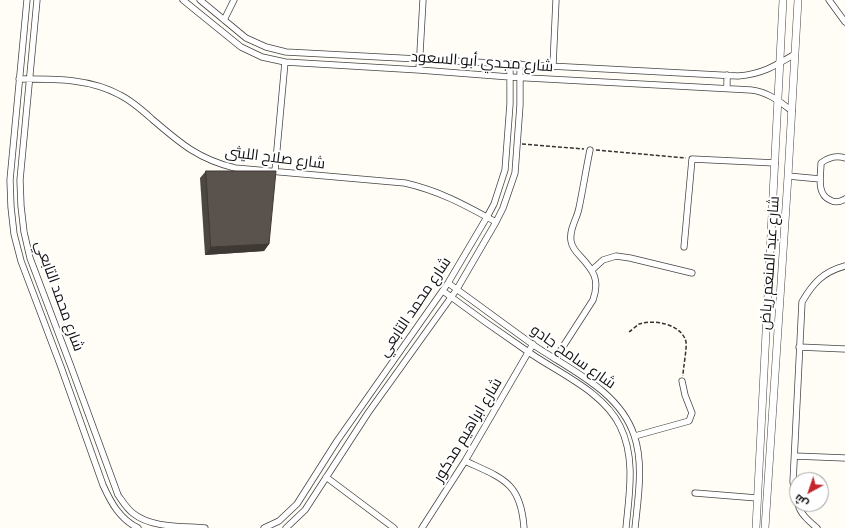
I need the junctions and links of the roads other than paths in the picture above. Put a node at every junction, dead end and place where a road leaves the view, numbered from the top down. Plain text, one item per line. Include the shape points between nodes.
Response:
1 (27, 0) edge
2 (37, 0) edge
3 (183, 0) edge
4 (200, 0) edge
5 (234, 0) edge
6 (423, 0) edge
7 (556, 0) edge
8 (783, 0) edge
9 (798, 0) edge
10 (829, 0) edge
11 (224, 20) junction
12 (845, 22) edge
13 (795, 54) junction
14 (420, 58) junction
15 (285, 62) junction
16 (780, 63) junction
17 (510, 64) junction
18 (520, 64) junction
19 (553, 65) junction
20 (419, 70) junction
21 (727, 75) junction
22 (510, 77) junction
23 (520, 77) junction
24 (19, 78) junction
25 (29, 79) junction
26 (727, 88) junction
27 (778, 100) junction
28 (792, 110) junction
29 (590, 150) road end
30 (845, 158) edge
31 (775, 163) junction
32 (275, 171) junction
33 (788, 176) junction
34 (820, 178) junction
35 (845, 199) edge
36 (487, 218) junction
37 (496, 222) junction
38 (684, 247) dead end
39 (845, 266) edge
40 (592, 270) junction
41 (692, 273) dead end
42 (448, 283) junction
43 (457, 289) junction
44 (443, 291) junction
45 (451, 297) junction
46 (532, 344) junction
47 (799, 347) junction
48 (845, 349) edge
49 (528, 352) junction
50 (555, 359) junction
51 (682, 381) road end
52 (635, 436) junction
53 (337, 441) junction
54 (345, 446) junction
55 (795, 456) junction
56 (845, 458) edge
57 (465, 461) junction
58 (794, 472) edge
59 (326, 477) junction
60 (695, 493) dead end
61 (757, 498) junction
62 (802, 512) edge
63 (174, 527) edge
64 (138, 528) edge
65 (205, 528) edge
66 (264, 528) edge
67 (286, 528) edge
68 (394, 528) edge
69 (422, 528) edge
70 (524, 528) edge
71 (626, 528) edge
72 (635, 528) edge
73 (756, 528) edge
74 (765, 528) edge
75 (817, 528) edge

1 - 24 street, شارع محمد التابعي
2 - 25 street, شارع محمد التابعي
3 - 15 street, شارع مجدي أبو السعود via 241,48 262,57
4 - 11 street, شارع مجدي أبو السعود
5 - 11 street
6 - 14 street
7 - 19 street
8 - 16 street, شارع عبد المنعم رياض
9 - 13 street, شارع عبد المنعم رياض
10 - 12 street
11 - 14 street, شارع مجدي أبو السعود via 246,38 286,52
13 - 16 street, شارع مجدي أبو السعود
13 - 28 street, شارع عبد المنعم رياض
14 - 17 street, شارع مجدي أبو السعود
14 - 20 street
15 - 20 street, شارع مجدي أبو السعود
15 - 32 street
16 - 21 street, شارع مجدي أبو السعود via 760,72
16 - 27 street, شارع عبد المنعم رياض
17 - 18 street, شارع مجدي أبو السعود
17 - 22 street, شارع محمد التابعي
18 - 19 street, شارع مجدي أبو السعود
18 - 23 street, شارع محمد التابعي
19 - 21 street, شارع مجدي أبو السعود
20 - 22 street, شارع مجدي أبو السعود
21 - 26 street
22 - 23 street, شارع مجدي أبو السعود
22 - 36 street, شارع محمد التابعي via 505,170
23 - 26 street, شارع مجدي أبو السعود
23 - 37 street, شارع محمد التابعي via 515,173
24 - 25 street, شارع صلاح الليثى
24 - 64 street, شارع محمد التابعي via 10,180 13,227 20,261 109,500 128,523
25 - 32 street, شارع صلاح الليثى via 74,80 106,88 135,104 180,143 206,159 235,168
25 - 63 street, شارع محمد التابعي via 20,180 24,232 30,258 118,495 134,515 147,521
26 - 27 street, شارع مجدي أبو السعود via 758,91
27 - 28 street, شارع مجدي أبو السعود
27 - 31 street, شارع عبد المنعم رياض
28 - 33 street, شارع عبد المنعم رياض
29 - 40 street via 579,210 571,230 571,241 575,250
30 - 34 street via 833,157 821,163
31 - 38 street via 692,159
31 - 61 street, شارع عبد المنعم رياض
32 - 36 street, شارع صلاح الليثى via 426,188 445,195
33 - 34 street
33 - 74 street, شارع عبد المنعم رياض
34 - 35 street via 820,188 825,197 834,202
36 - 37 street, شارع صلاح الليثى
36 - 42 street, شارع محمد التابعي
37 - 43 street, شارع محمد التابعي
39 - 47 street via 833,269 820,278 805,296 802,302
40 - 41 street via 603,260 616,256
40 - 50 street via 597,282 593,300
42 - 43 street, شارع سامح جادو
42 - 44 street, شارع محمد التابعي
43 - 45 street, شارع محمد التابعي
43 - 46 street, شارع سامح جادو
44 - 45 street, شارع سامح جادو
44 - 53 street, شارع محمد التابعي
45 - 49 street, شارع سامح جادو
45 - 54 street, شارع محمد التابعي
46 - 49 street, شارع ابراهيم مدكور
46 - 50 street, شارع سامح جادو
47 - 48 street
47 - 55 street
49 - 57 street, شارع ابراهيم مدكور
49 - 71 street, شارع سامح جادو via 598,398 620,426 629,458
50 - 52 street, شارع سامح جادو via 588,380 617,405
51 - 52 street via 692,413 689,421
52 - 72 street, شارع سامح جادو via 639,476
53 - 54 street
53 - 66 street, شارع محمد التابعي via 297,504 279,521
54 - 59 street, شارع محمد التابعي
55 - 56 street
55 - 58 street
57 - 69 street, شارع ابراهيم مدكور
57 - 70 street via 495,475 515,492 521,503
59 - 67 street, شارع محمد التابعي via 304,510
59 - 68 street
60 - 61 street
61 - 73 street, شارع عبد المنعم رياض
62 - 75 street
63 - 65 street, شارع محمد التابعي

